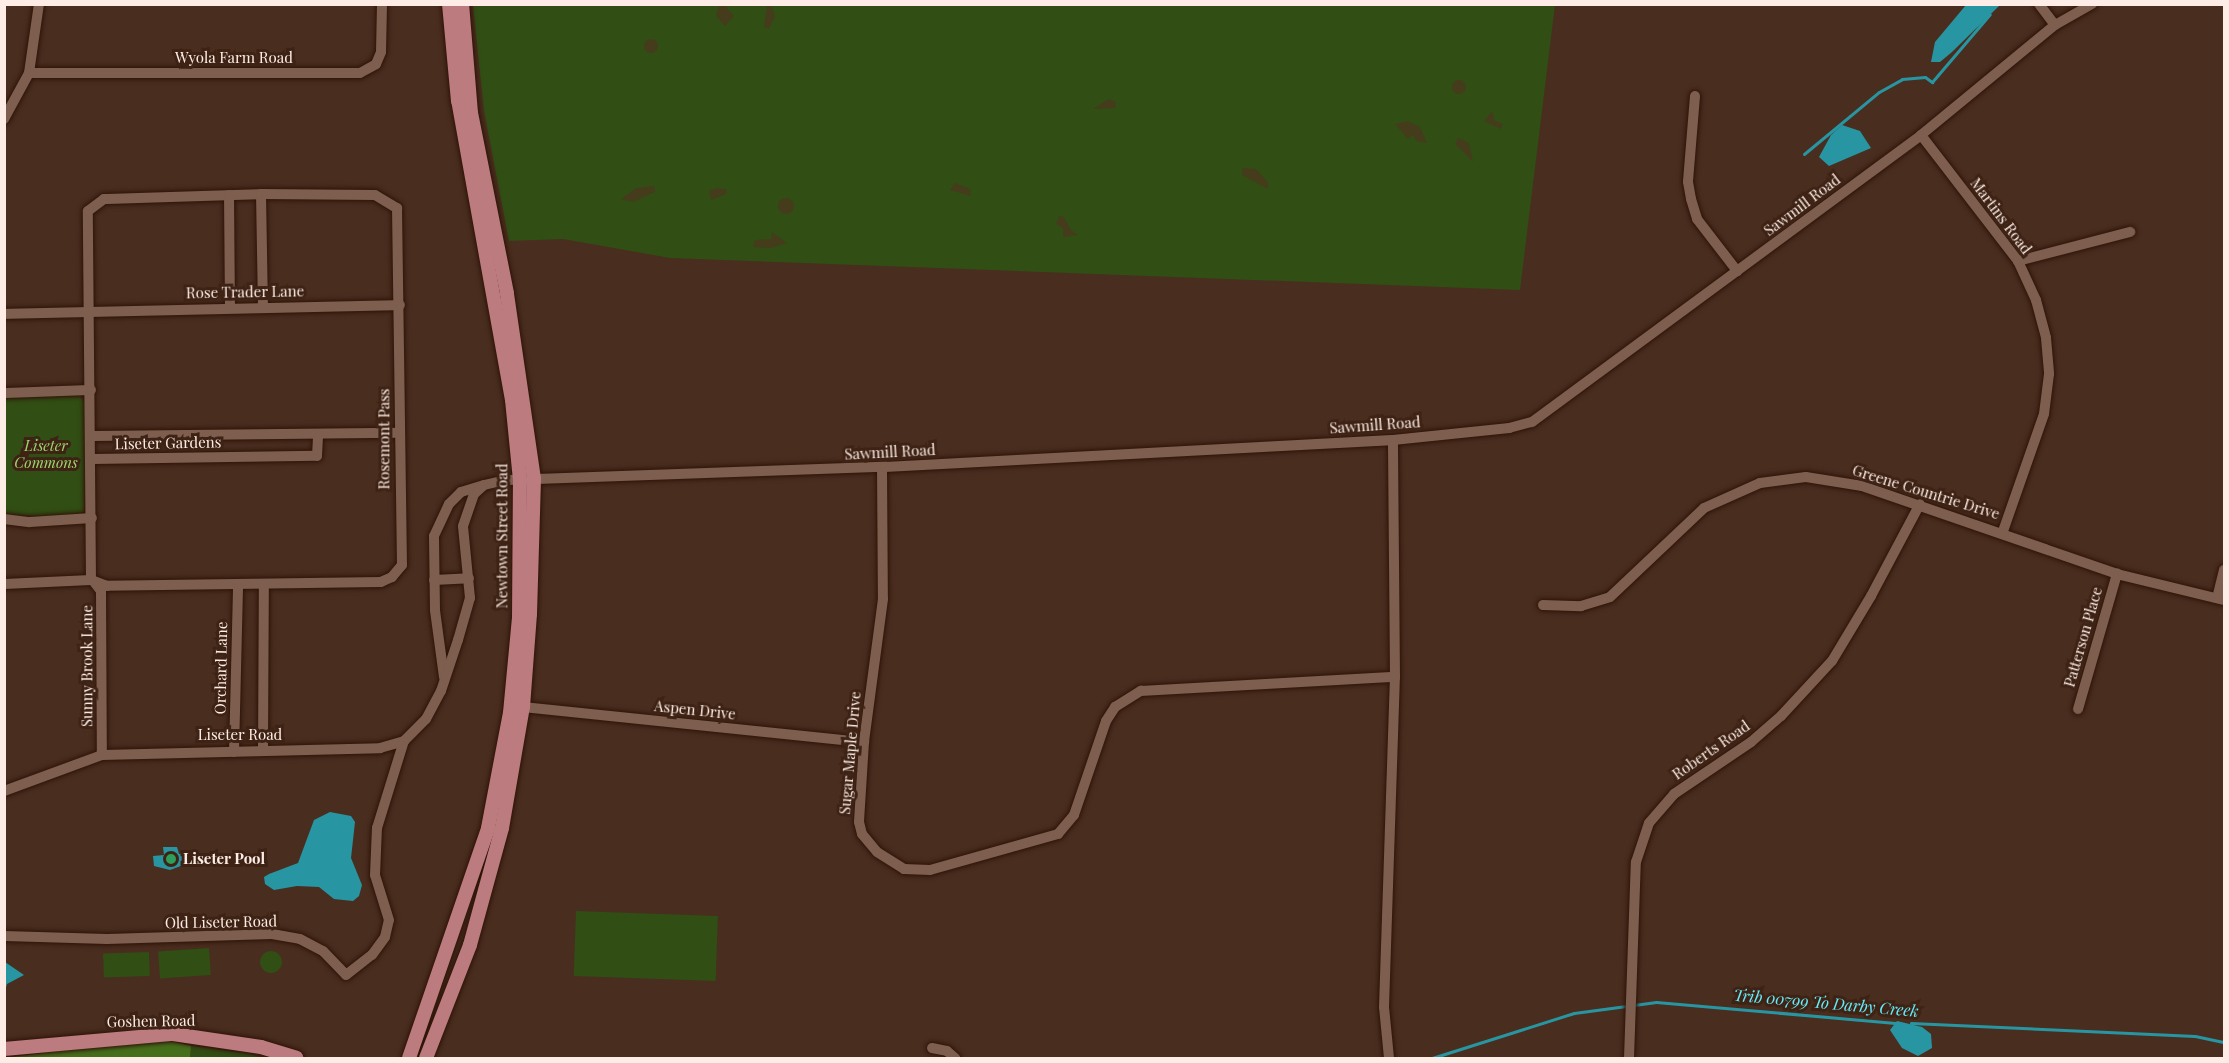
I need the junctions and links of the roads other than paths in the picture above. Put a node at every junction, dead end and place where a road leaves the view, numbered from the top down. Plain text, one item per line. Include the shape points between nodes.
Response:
1 (39, 4) edge
2 (382, 4) edge
3 (449, 4) edge
4 (462, 4) edge
5 (2038, 4) edge
6 (2092, 4) edge
7 (2055, 25) junction
8 (29, 73) junction
9 (1695, 96) dead end
10 (4, 119) edge
11 (1921, 135) junction
12 (261, 194) junction
13 (229, 195) junction
14 (2130, 232) dead end
15 (2018, 261) junction
16 (1737, 272) junction
17 (400, 305) junction
18 (230, 307) junction
19 (262, 307) junction
20 (91, 312) junction
21 (4, 314) edge
22 (91, 390) junction
23 (4, 393) edge
24 (398, 433) junction
25 (93, 436) junction
26 (242, 437) junction
27 (318, 437) junction
28 (1393, 440) junction
29 (244, 457) junction
30 (93, 459) junction
31 (882, 468) junction
32 (527, 479) junction
33 (484, 485) junction
34 (1920, 504) junction
35 (92, 518) junction
36 (4, 519) edge
37 (2003, 531) junction
38 (2224, 570) edge
39 (2117, 573) junction
40 (469, 578) junction
41 (91, 580) junction
42 (434, 580) junction
43 (4, 584) edge
44 (238, 584) junction
45 (264, 584) junction
46 (2221, 599) edge
47 (1544, 605) dead end
48 (444, 677) junction
49 (1395, 677) junction
50 (523, 707) junction
51 (2078, 709) dead end
52 (404, 741) junction
53 (864, 742) junction
54 (263, 750) junction
55 (234, 752) junction
56 (102, 755) junction
57 (4, 791) edge
58 (464, 904) junction
59 (481, 907) junction
60 (4, 936) edge
61 (932, 1048) dead end
62 (4, 1049) edge
63 (296, 1059) edge
64 (409, 1059) edge
65 (426, 1059) edge
66 (955, 1059) edge
67 (1389, 1059) edge
68 (1629, 1059) edge

1 - 8 street
2 - 8 street, Wyola Farm Road via 381,52 376,64 360,73
3 - 32 main road, Newtown Street Road via 458,101
4 - 32 main road, Newtown Street Road via 471,113 507,293
5 - 7 street
6 - 7 street, Sawmill Road
7 - 11 street, Sawmill Road
8 - 10 street
9 - 16 street via 1689,182 1692,199 1697,219
11 - 15 street, Martins Road
11 - 16 street, Sawmill Road
12 - 13 street, Rosemont Pass
12 - 17 street, Rosemont Pass via 375,195 387,199 397,208
12 - 19 street
13 - 18 street
13 - 20 street, Rosemont Pass via 104,199 88,211
14 - 15 street
15 - 37 street, Martins Road via 2043,322 2049,374 2044,414
16 - 28 street, Sawmill Road via 1532,422
17 - 19 street, Rose Trader Lane
17 - 24 street, Rosemont Pass
18 - 19 street, Rose Trader Lane
18 - 20 street, Rose Trader Lane
20 - 21 street, Rose Trader Lane
20 - 22 street
22 - 23 street
22 - 25 street
24 - 27 street, Liseter Gardens
24 - 45 street, Rosemont Pass via 402,565 392,577 381,582
25 - 26 street, Liseter Gardens
25 - 30 street
26 - 27 street, Liseter Gardens
26 - 29 street, Liseter Gardens
27 - 29 street, Liseter Gardens via 317,456
28 - 31 street, Sawmill Road
28 - 49 street
29 - 30 street, Liseter Gardens
30 - 35 street
31 - 32 street, Sawmill Road
31 - 53 street, Sugar Maple Drive via 883,599
32 - 33 street
32 - 50 main road, Newtown Street Road
32 - 58 main road, Newtown Street Road via 510,713 488,828
33 - 40 street via 474,494 462,526
33 - 42 street via 461,492 440,517 434,536
34 - 37 street, Greene Countrie Drive
34 - 47 street, Greene Countrie Drive via 1824,479 1786,478 1760,483 1720,498 1688,520 1610,597 1581,606
34 - 68 street, Roberts Road via 1832,661 1764,731 1674,794 1647,829 1636,862
35 - 36 street via 39,522
35 - 41 street
37 - 39 street, Greene Countrie Drive
38 - 46 street
39 - 46 street, Greene Countrie Drive
39 - 51 street, Patterson Place
40 - 42 street
40 - 48 street via 470,598
41 - 43 street, Rosemont Pass
41 - 44 street, Rosemont Pass via 107,586
41 - 56 street, Sunny Brook Lane via 101,591
42 - 48 street
44 - 45 street, Rosemont Pass
44 - 55 street, Orchard Lane
45 - 54 street
48 - 52 street via 426,719
49 - 53 street, Sugar Maple Drive via 1141,691 1115,707 1106,722 1074,815 1058,834 930,870 904,869 894,864 862,834 858,811
49 - 67 street via 1384,1007
50 - 53 street, Aspen Drive
50 - 59 main road, Newtown Street Road via 502,828
52 - 54 street, Liseter Road via 380,748
52 - 60 street, Old Liseter Road via 377,828 375,875 389,920 385,937 372,955 346,975 323,951 300,939 272,933 107,939
54 - 55 street, Liseter Road
55 - 56 street, Liseter Road via 182,750
56 - 57 street, Liseter Road
58 - 59 main road
58 - 64 main road, Newtown Street Road
59 - 65 main road, Newtown Street Road
61 - 66 street via 947,1051
62 - 63 main road, Goshen Road via 174,1034 261,1047

